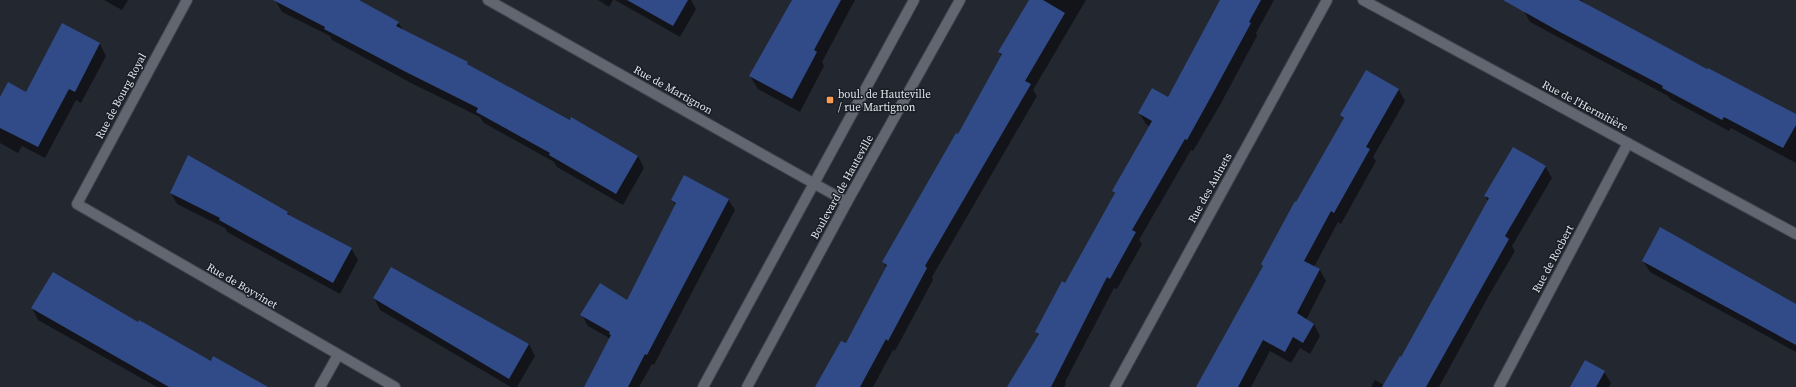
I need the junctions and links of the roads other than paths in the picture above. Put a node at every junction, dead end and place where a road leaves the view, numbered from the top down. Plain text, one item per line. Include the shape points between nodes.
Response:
1 (187, 0) edge
2 (488, 0) edge
3 (914, 0) edge
4 (960, 0) edge
5 (1327, 0) edge
6 (1363, 0) edge
7 (1628, 142) junction
8 (814, 182) junction
9 (847, 202) junction
10 (77, 204) joint
11 (1796, 234) edge
12 (338, 355) junction
13 (320, 387) edge
14 (395, 387) edge
15 (703, 387) edge
16 (747, 387) edge
17 (1115, 387) edge
18 (1499, 387) edge

1 - 10 street, Rue de Bourg Royal
2 - 8 street, Rue de Martignon
3 - 8 street
4 - 9 street, Boulevard de Hauteville
5 - 17 street, Rue des Aulnets
6 - 7 street, Rue de l'Hermitière
7 - 11 street, Rue de l'Hermitière
7 - 18 street, Rue de Rocbert
8 - 9 street, Rue de Martignon
8 - 15 street
9 - 16 street, Boulevard de Hauteville
10 - 12 street, Rue de Boyvinet
12 - 13 street
12 - 14 street, Rue de Boyvinet

